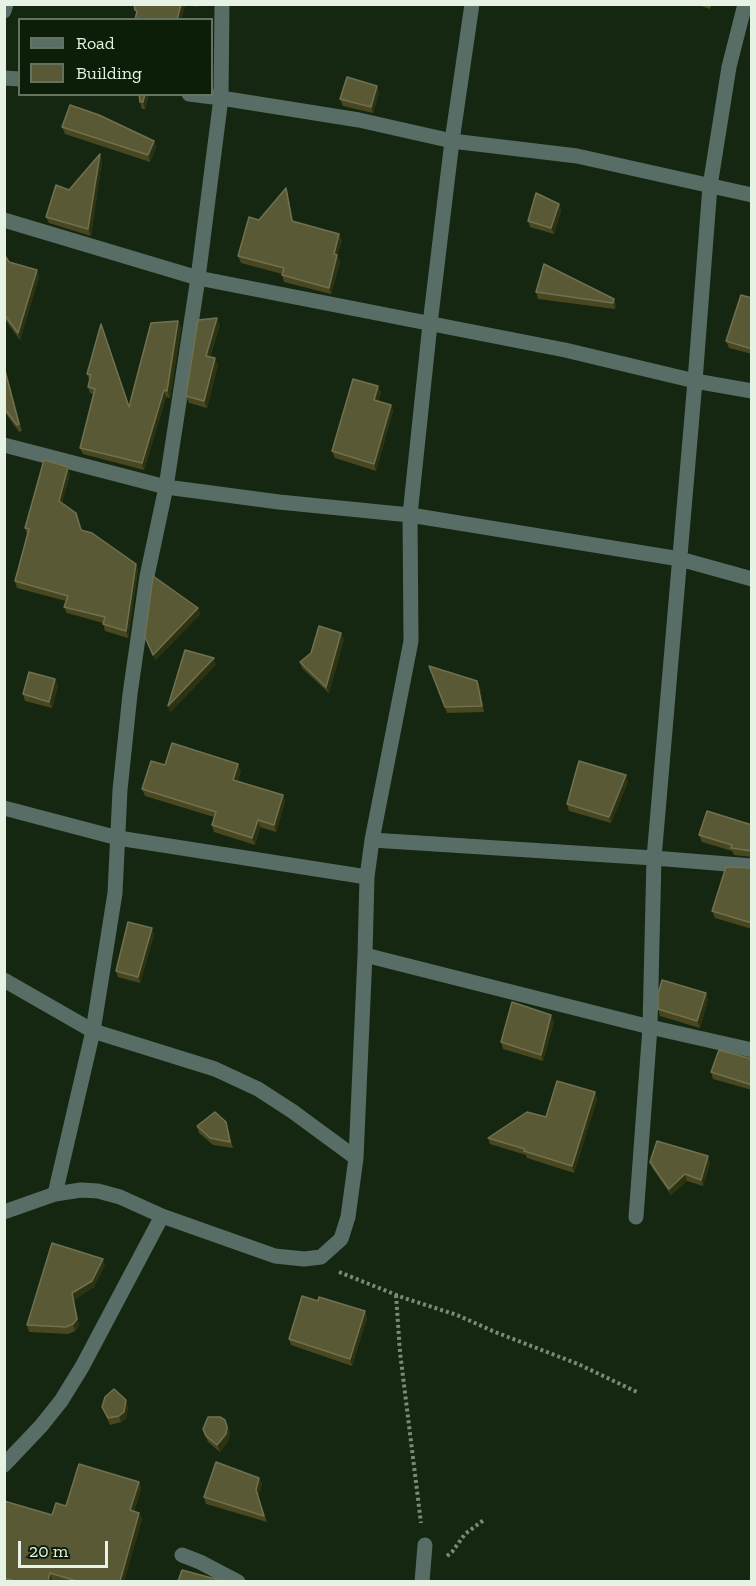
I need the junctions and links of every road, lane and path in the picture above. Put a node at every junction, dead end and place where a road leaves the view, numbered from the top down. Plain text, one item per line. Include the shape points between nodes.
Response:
1 (6, 4) edge
2 (222, 4) edge
3 (472, 4) edge
4 (745, 4) edge
5 (4, 11) edge
6 (204, 96) edge
7 (220, 98) junction
8 (452, 141) junction
9 (710, 186) junction
10 (752, 195) edge
11 (4, 220) edge
12 (198, 278) junction
13 (430, 324) junction
14 (695, 381) junction
15 (752, 391) edge
16 (4, 446) edge
17 (166, 487) junction
18 (410, 515) junction
19 (680, 559) junction
20 (752, 579) edge
21 (4, 808) edge
22 (118, 838) junction
23 (372, 840) junction
24 (654, 858) junction
25 (752, 866) edge
26 (367, 877) junction
27 (365, 956) junction
28 (4, 980) edge
29 (650, 1027) junction
30 (93, 1031) junction
31 (752, 1050) edge
32 (356, 1158) junction
33 (55, 1194) junction
34 (4, 1212) edge
35 (162, 1216) junction
36 (636, 1217) dead end
37 (304, 1259) junction
38 (396, 1295) junction
39 (637, 1392) dead end
40 (4, 1465) edge
41 (485, 1519) dead end
42 (425, 1545) junction
43 (182, 1555) dead end
44 (238, 1581) edge
45 (422, 1581) edge

1 - 5 street
2 - 7 street
3 - 8 street
4 - 9 street via 729,67
6 - 7 street
7 - 8 street via 359,120
7 - 12 street
8 - 9 street via 577,156
8 - 13 street
9 - 10 street
9 - 14 street
11 - 12 street
12 - 13 street
12 - 17 street
13 - 14 street
13 - 18 street
14 - 15 street
14 - 19 street
16 - 17 street
17 - 18 street
17 - 22 street via 147,576 130,694
18 - 19 street
18 - 23 street via 411,641
19 - 20 street
19 - 24 street
21 - 22 street
22 - 26 street
22 - 30 street via 115,893
23 - 24 street
23 - 26 street
24 - 25 street
24 - 29 street
26 - 27 street
27 - 29 street
27 - 32 street
28 - 30 street
29 - 31 street
29 - 36 street
30 - 32 street via 215,1069 258,1089
30 - 33 street
32 - 37 street via 341,1239 321,1257
33 - 34 street
33 - 35 street via 98,1191
35 - 37 street via 275,1256
35 - 40 street via 61,1401
37 - 38 path
38 - 39 path via 457,1315
38 - 42 path
41 - 42 path via 441,1560 429,1555
42 - 45 street
43 - 44 street

